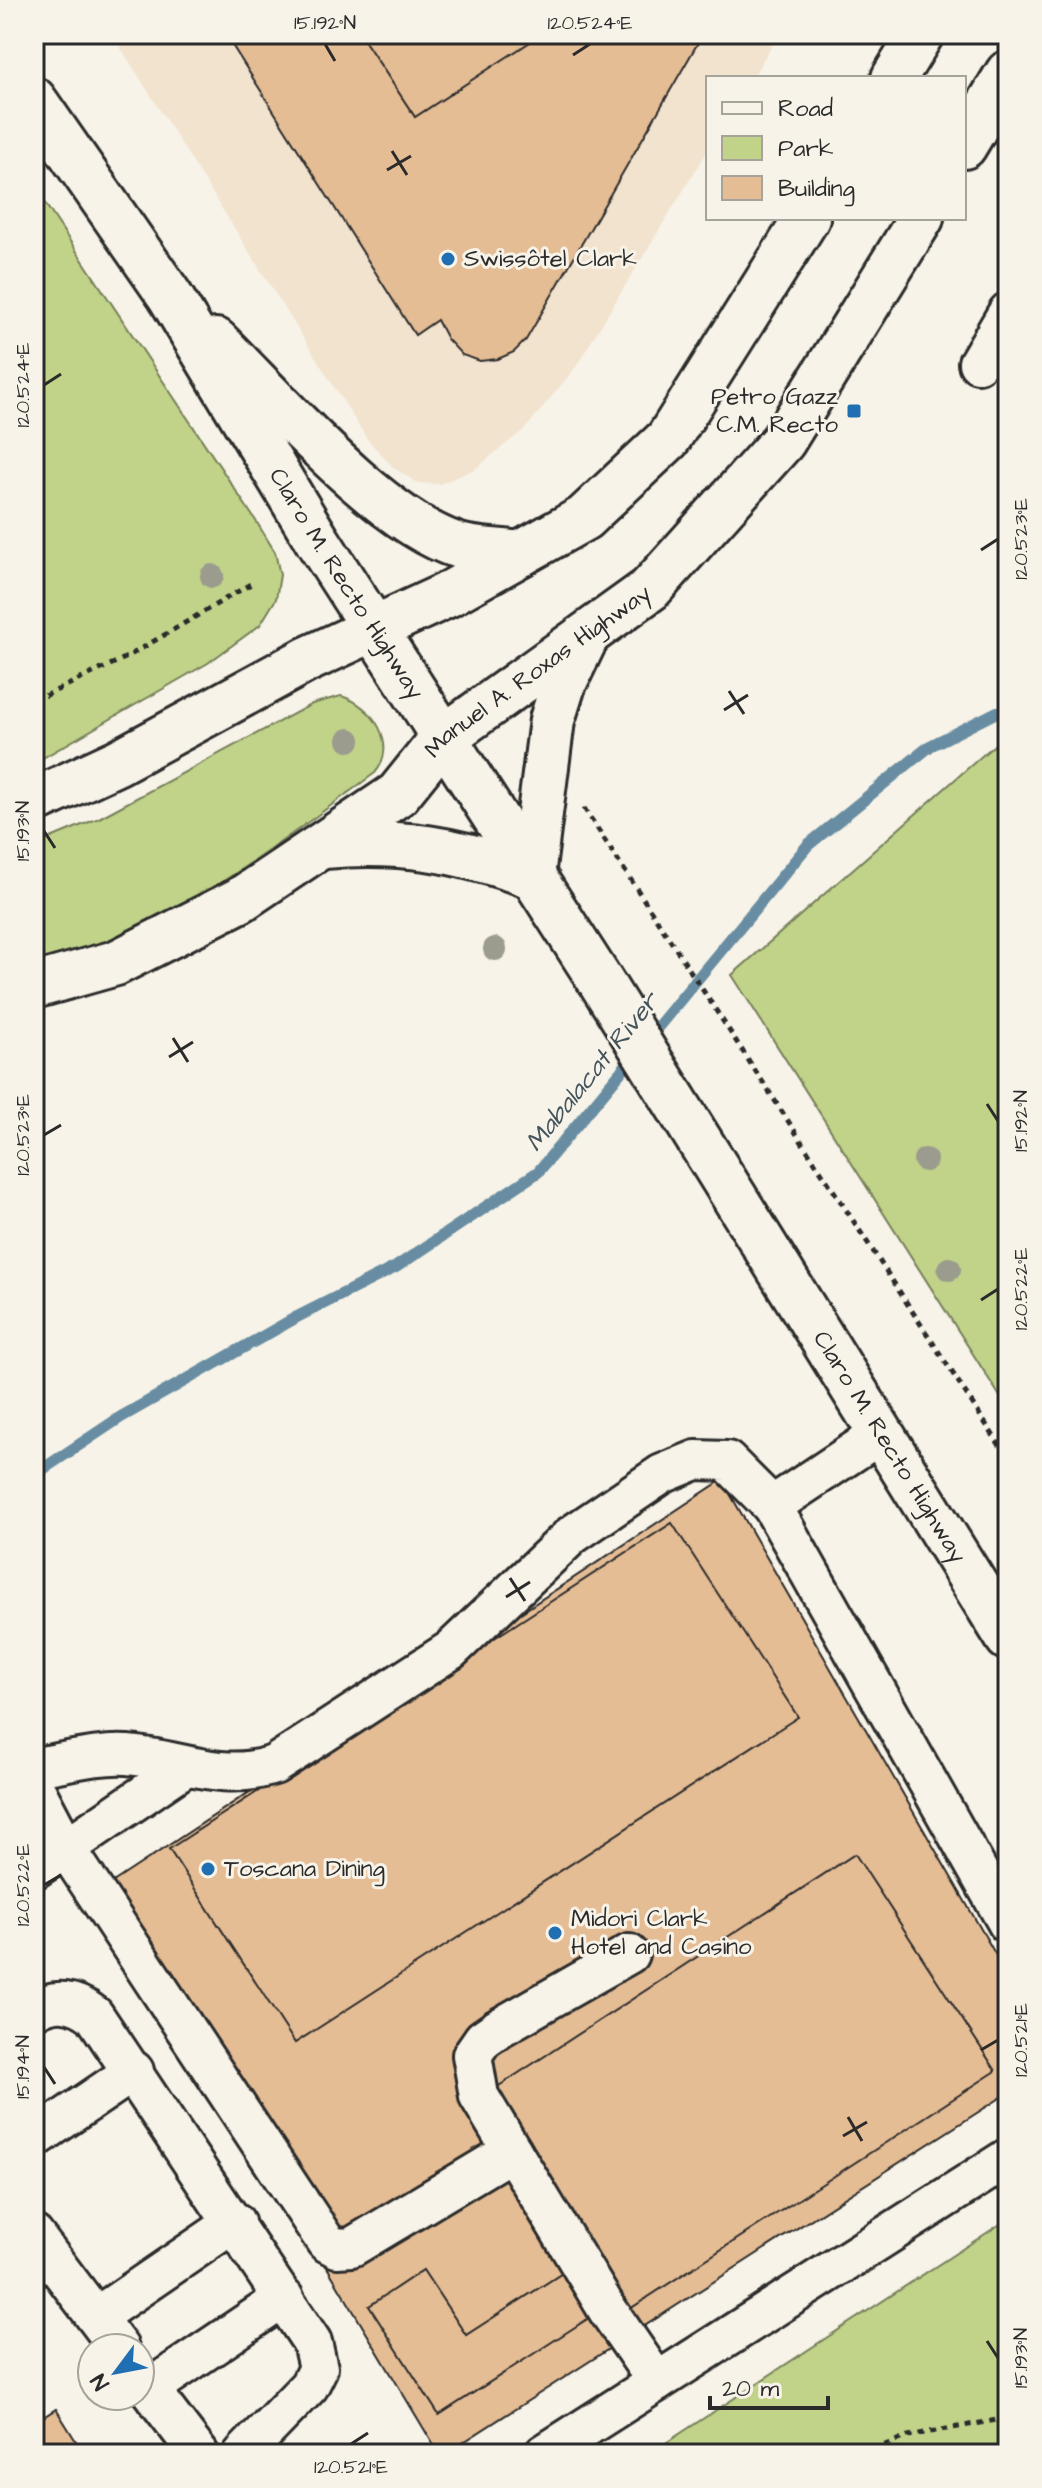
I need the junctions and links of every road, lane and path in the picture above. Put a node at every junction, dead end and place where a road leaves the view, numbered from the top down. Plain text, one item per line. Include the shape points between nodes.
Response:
1 (921, 34) edge
2 (1008, 73) edge
3 (895, 76) edge
4 (34, 100) edge
5 (966, 143) edge
6 (806, 220) edge
7 (920, 220) edge
8 (170, 296) junction
9 (1008, 312) edge
10 (978, 363) dead end
11 (520, 554) junction
12 (254, 582) dead end
13 (375, 630) junction
14 (588, 633) junction
15 (34, 701) edge
16 (443, 738) junction
17 (546, 750) junction
18 (34, 801) edge
19 (320, 846) junction
20 (532, 876) junction
21 (34, 986) edge
22 (882, 1433) junction
23 (1008, 1458) edge
24 (772, 1506) junction
25 (1008, 1638) edge
26 (186, 1766) junction
27 (34, 1767) edge
28 (34, 1787) edge
29 (66, 1848) junction
30 (34, 1869) edge
31 (1008, 1924) edge
32 (629, 1954) dead end
33 (34, 2010) edge
34 (134, 2071) junction
35 (34, 2139) edge
36 (512, 2151) junction
37 (1008, 2158) edge
38 (235, 2222) junction
39 (34, 2235) edge
40 (284, 2298) junction
41 (96, 2317) junction
42 (107, 2332) edge
43 (156, 2376) edge
44 (657, 2382) junction
45 (156, 2398) edge
46 (1008, 2418) edge
47 (199, 2454) edge
48 (243, 2454) edge
49 (544, 2454) edge
50 (862, 2454) edge

1 - 3 main road
2 - 5 main road
4 - 8 main road, Claro M. Recto Highway
6 - 11 main road via 668,439 584,518
7 - 14 main road, Manuel A. Roxas Highway via 783,441 650,589
8 - 11 main road via 382,501 459,546
8 - 13 main road, Claro M. Recto Highway
9 - 10 street
11 - 13 main road
12 - 15 path via 127,657
13 - 16 main road, Claro M. Recto Highway
13 - 18 main road via 306,660 118,762
14 - 16 main road, Manuel A. Roxas Highway
14 - 17 main road via 563,685
16 - 19 main road, Manuel A. Roxas Highway via 398,794
16 - 20 main road, Claro M. Recto Highway
17 - 20 main road
17 - 23 path
19 - 20 main road via 377,841 437,847
19 - 21 main road, Manuel A. Roxas Highway via 240,900 116,963
20 - 22 main road, Claro M. Recto Highway
22 - 24 street
22 - 25 main road, Claro M. Recto Highway
24 - 26 street via 727,1461 696,1460 662,1474 572,1535 451,1650 274,1765 249,1773
24 - 31 street
26 - 27 street via 125,1755
26 - 29 street
28 - 29 street
29 - 30 street
29 - 36 street via 326,2242 352,2247
32 - 36 street via 499,2028 472,2055 479,2096
33 - 34 street via 47,2002 78,2003 94,2015
34 - 35 street
34 - 38 street
36 - 44 street
37 - 44 street
38 - 40 street
38 - 41 street
39 - 41 street
40 - 43 street
40 - 48 street via 312,2342 318,2368 309,2386
41 - 42 street
44 - 49 street
45 - 47 street
46 - 50 path via 908,2436

